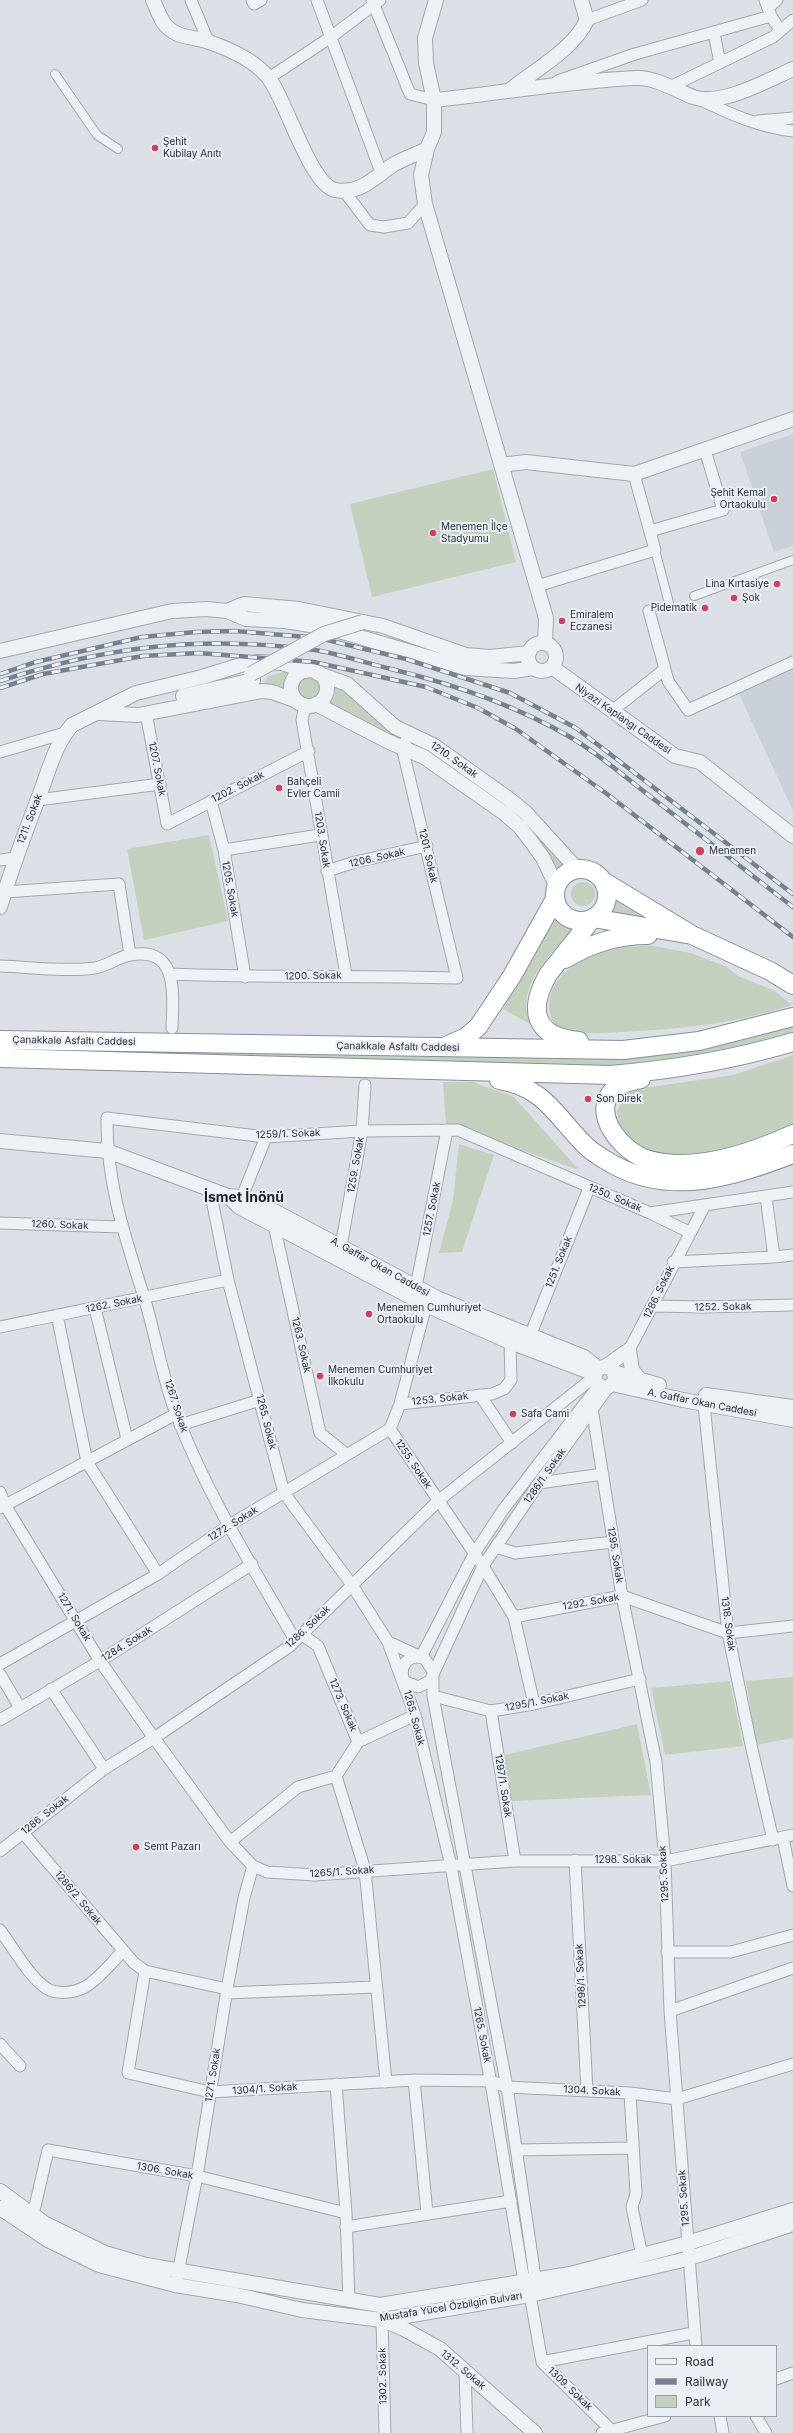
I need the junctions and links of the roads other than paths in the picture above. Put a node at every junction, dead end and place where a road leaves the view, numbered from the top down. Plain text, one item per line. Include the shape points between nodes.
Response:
1 (153, 0) edge
2 (191, 0) edge
3 (252, 0) edge
4 (261, 0) edge
5 (317, 0) edge
6 (436, 0) edge
7 (581, 0) edge
8 (642, 0) edge
9 (777, 0) edge
10 (375, 1) edge
11 (768, 8) edge
12 (587, 20) junction
13 (793, 20) edge
14 (780, 30) junction
15 (714, 33) junction
16 (332, 37) junction
17 (208, 41) junction
18 (720, 63) junction
19 (793, 69) edge
20 (55, 74) dead end
21 (269, 78) junction
22 (548, 84) junction
23 (670, 87) junction
24 (510, 90) junction
25 (695, 97) junction
26 (434, 100) junction
27 (793, 118) edge
28 (748, 120) junction
29 (793, 132) edge
30 (118, 149) dead end
31 (427, 149) junction
32 (382, 175) junction
33 (344, 191) junction
34 (425, 204) junction
35 (793, 419) edge
36 (705, 450) junction
37 (501, 465) junction
38 (634, 474) junction
39 (650, 531) junction
40 (655, 550) junction
41 (793, 560) edge
42 (537, 586) junction
43 (694, 596) dead end
44 (669, 603) dead end
45 (227, 611) junction
46 (649, 611) dead end
47 (363, 626) junction
48 (545, 643) junction
49 (0, 651) edge
50 (530, 661) junction
51 (793, 662) edge
52 (552, 668) junction
53 (665, 669) junction
54 (311, 672) junction
55 (306, 704) junction
56 (121, 707) junction
57 (612, 711) junction
58 (146, 713) junction
59 (65, 733) junction
60 (408, 734) junction
61 (402, 747) junction
62 (309, 751) junction
63 (0, 752) edge
64 (160, 784) junction
65 (38, 800) junction
66 (211, 801) junction
67 (167, 824) joint
68 (320, 835) junction
69 (793, 836) edge
70 (427, 846) junction
71 (224, 850) junction
72 (15, 858) junction
73 (0, 860) edge
74 (576, 869) junction
75 (327, 871) junction
76 (603, 881) junction
77 (5, 892) junction
78 (556, 892) junction
79 (0, 907) edge
80 (594, 918) junction
81 (692, 935) junction
82 (130, 955) junction
83 (557, 964) junction
84 (0, 966) edge
85 (169, 974) junction
86 (346, 975) junction
87 (245, 977) junction
88 (457, 978) joint
89 (793, 985) edge
90 (790, 1018) edge
91 (172, 1028) dead end
92 (0, 1040) edge
93 (793, 1042) edge
94 (664, 1046) junction
95 (443, 1048) junction
96 (770, 1049) junction
97 (0, 1058) edge
98 (459, 1070) junction
99 (365, 1085) dead end
100 (107, 1118) joint
101 (447, 1130) junction
102 (362, 1131) junction
103 (793, 1134) edge
104 (266, 1137) junction
105 (0, 1141) edge
106 (107, 1151) junction
107 (793, 1154) edge
108 (589, 1188) junction
109 (210, 1190) junction
110 (793, 1192) edge
111 (228, 1196) junction
112 (242, 1197) junction
113 (766, 1197) junction
114 (705, 1205) junction
115 (650, 1213) junction
116 (0, 1223) edge
117 (274, 1225) junction
118 (121, 1227) junction
119 (689, 1232) junction
120 (341, 1246) junction
121 (793, 1255) edge
122 (774, 1257) junction
123 (673, 1262) junction
124 (228, 1280) junction
125 (416, 1287) junction
126 (144, 1298) junction
127 (426, 1305) junction
128 (793, 1305) edge
129 (653, 1306) junction
130 (94, 1308) junction
131 (57, 1315) junction
132 (0, 1322) edge
133 (13, 1324) junction
134 (0, 1327) edge
135 (530, 1336) junction
136 (510, 1342) junction
137 (629, 1350) junction
138 (603, 1377) junction
139 (641, 1381) junction
140 (480, 1395) junction
141 (260, 1400) junction
142 (400, 1404) junction
143 (704, 1404) junction
144 (793, 1407) edge
145 (592, 1408) junction
146 (176, 1414) junction
147 (793, 1420) edge
148 (180, 1425) junction
149 (390, 1429) junction
150 (127, 1439) junction
151 (512, 1443) junction
152 (346, 1454) junction
153 (87, 1462) junction
154 (603, 1474) junction
155 (539, 1483) junction
156 (0, 1492) edge
157 (284, 1493) junction
158 (438, 1501) junction
159 (2, 1507) edge
160 (228, 1526) junction
161 (613, 1542) junction
162 (496, 1547) junction
163 (474, 1554) junction
164 (252, 1564) junction
165 (483, 1566) junction
166 (158, 1574) junction
167 (352, 1585) junction
168 (622, 1596) junction
169 (514, 1617) junction
170 (76, 1619) junction
171 (793, 1626) edge
172 (728, 1633) junction
173 (298, 1637) junction
174 (388, 1642) junction
175 (421, 1657) junction
176 (100, 1660) junction
177 (0, 1664) edge
178 (0, 1674) edge
179 (402, 1676) junction
180 (432, 1676) junction
181 (640, 1679) junction
182 (51, 1689) junction
183 (433, 1696) junction
184 (534, 1704) junction
185 (20, 1708) junction
186 (491, 1711) junction
187 (415, 1715) junction
188 (0, 1720) edge
189 (154, 1738) junction
190 (358, 1742) junction
191 (104, 1769) junction
192 (336, 1776) junction
193 (23, 1833) junction
194 (783, 1837) edge
195 (230, 1842) junction
196 (0, 1851) edge
197 (575, 1860) junction
198 (665, 1860) junction
199 (515, 1861) junction
200 (464, 1864) junction
201 (253, 1866) junction
202 (451, 1866) junction
203 (365, 1870) junction
204 (793, 1886) edge
205 (0, 1930) edge
206 (793, 1936) edge
207 (123, 1951) junction
208 (667, 1952) junction
209 (793, 1968) edge
210 (145, 1971) junction
211 (376, 1987) junction
212 (226, 1991) junction
213 (670, 2011) junction
214 (0, 2044) edge
215 (793, 2064) edge
216 (20, 2066) dead end
217 (414, 2080) junction
218 (491, 2081) junction
219 (386, 2082) junction
220 (336, 2084) junction
221 (507, 2087) junction
222 (587, 2091) junction
223 (210, 2092) junction
224 (630, 2093) junction
225 (676, 2099) junction
226 (633, 2148) junction
227 (517, 2150) junction
228 (197, 2176) junction
229 (0, 2191) edge
230 (511, 2201) junction
231 (0, 2208) edge
232 (793, 2210) edge
233 (346, 2213) junction
234 (427, 2213) junction
235 (33, 2215) junction
236 (793, 2224) edge
237 (346, 2226) junction
238 (688, 2243) junction
239 (642, 2256) junction
240 (687, 2259) junction
241 (180, 2271) junction
242 (529, 2281) junction
243 (175, 2285) junction
244 (530, 2295) junction
245 (349, 2300) junction
246 (382, 2320) junction
247 (693, 2333) junction
248 (696, 2345) edge
249 (542, 2362) junction
250 (465, 2370) junction
251 (793, 2373) edge
252 (777, 2379) edge
253 (664, 2417) edge
254 (720, 2417) edge
255 (757, 2417) edge
256 (637, 2429) edge
257 (607, 2432) edge
258 (385, 2433) edge
259 (467, 2433) edge
260 (535, 2433) edge
261 (723, 2433) edge
262 (766, 2433) edge

1 - 17 street via 169,28 180,36
2 - 17 street
3 - 4 street via 254,4
5 - 16 street
6 - 26 street via 425,38 426,63
7 - 12 street
8 - 12 street
9 - 11 street
10 - 16 street
10 - 26 street via 410,94
11 - 14 street
11 - 15 street
12 - 24 street via 568,45
13 - 14 street
14 - 18 street via 773,37
15 - 18 street
15 - 22 street via 635,54
16 - 21 street
16 - 32 street
17 - 21 street via 257,65
18 - 23 street
19 - 25 street via 730,95 709,99
20 - 30 street via 97,135
21 - 33 street via 316,173 333,189
22 - 23 street via 638,78
22 - 24 street
23 - 25 street
24 - 26 street
25 - 28 street via 735,117
26 - 31 street via 434,132
27 - 28 street
28 - 29 street via 772,129
31 - 32 street via 391,166
31 - 34 street via 421,175
32 - 33 street via 356,190
33 - 34 street via 370,224 384,227 408,223
34 - 37 street
35 - 36 street
36 - 38 street
36 - 39 street via 724,510
37 - 38 street via 526,462
37 - 42 street
38 - 39 street
39 - 40 street
40 - 42 street
40 - 44 street
41 - 43 street
42 - 48 street via 546,618
45 - 47 street via 244,604 299,609
45 - 49 street via 172,611
45 - 50 street via 246,619 285,621 329,628 465,668 514,671
46 - 53 street
47 - 50 street via 471,661
47 - 56 street via 328,639 270,673 139,700
48 - 50 street via 536,645
48 - 52 street via 555,652 556,661
50 - 52 street via 542,671
51 - 53 street via 688,710 668,681
52 - 57 street, Niyazi Kaplangı Caddesi
53 - 57 street
54 - 55 street via 297,675 292,683 292,693
54 - 55 street via 322,676 326,686 324,697
54 - 56 street, 1210. Sokak via 282,663 244,664 202,677 136,692
54 - 60 street, 1210. Sokak via 347,684 389,723
55 - 58 street, 1210. Sokak via 262,691
55 - 61 street, 1210. Sokak
55 - 62 street, 1203. Sokak via 302,720
56 - 58 street, 1210. Sokak
56 - 59 street via 78,722
57 - 69 street, Niyazi Kaplangı Caddesi via 675,756 700,762
58 - 64 street, 1207. Sokak
59 - 63 street
59 - 65 street, 1211. Sokak
60 - 61 street
60 - 74 street, 1210. Sokak via 433,745 509,799 526,813
61 - 70 street, 1201. Sokak
61 - 78 street, 1210. Sokak via 444,770 520,827 543,858
62 - 66 street, 1202. Sokak
62 - 68 street, 1203. Sokak
64 - 65 street
64 - 67 street, 1207. Sokak
65 - 72 street, 1211. Sokak
66 - 67 street, 1202. Sokak
66 - 71 street, 1205. Sokak
68 - 71 street
68 - 75 street, 1203. Sokak
70 - 75 street, 1206. Sokak
70 - 88 street, 1201. Sokak
71 - 87 street, 1205. Sokak
72 - 73 street
72 - 77 street, 1211. Sokak
74 - 76 highway via 591,871
74 - 78 highway via 565,875
75 - 86 street, 1203. Sokak
76 - 80 highway via 607,894 606,901
76 - 81 highway
77 - 79 street, 1211. Sokak
77 - 82 street via 120,884
78 - 80 highway via 561,912 566,916 580,921
78 - 95 highway via 512,976 478,1027
80 - 81 highway
80 - 83 highway
81 - 83 highway via 628,935 607,939
81 - 89 highway via 770,971
82 - 84 street via 96,968
82 - 85 street via 155,955 164,963
83 - 94 highway via 544,982 539,1001 538,1018 548,1032 562,1040 639,1040
85 - 87 street, 1200. Sokak
85 - 91 street via 173,995
86 - 87 street, 1200. Sokak
86 - 88 street, 1200. Sokak
90 - 94 highway, Çanakkale Asfaltı Caddesi via 699,1041
92 - 95 highway, Çanakkale Asfaltı Caddesi
93 - 96 highway, Çanakkale Asfaltı Caddesi
94 - 95 highway, Çanakkale Asfaltı Caddesi via 616,1050
96 - 98 highway, Çanakkale Asfaltı Caddesi via 697,1066 610,1074
96 - 103 highway via 744,1061 624,1084 615,1088 610,1096 606,1111 607,1120 610,1130 623,1146 637,1156 657,1162 688,1163 725,1158
97 - 98 highway, Çanakkale Asfaltı Caddesi
98 - 107 highway via 513,1082 532,1090 594,1153 620,1168 646,1178 679,1182 699,1181 734,1174
99 - 102 street, 1259. Sokak
100 - 104 street, 1259/1. Sokak
100 - 106 street, 1267. Sokak
101 - 102 street, 1259/1. Sokak
101 - 108 street, 1250. Sokak via 458,1130
101 - 125 street, 1257. Sokak
102 - 104 street, 1259/1. Sokak
102 - 120 street, 1259. Sokak
104 - 112 street
105 - 106 street, A. Gaffar Okan Caddesi
106 - 109 street, A. Gaffar Okan Caddesi
106 - 118 street, 1267. Sokak
108 - 115 street, 1250. Sokak
108 - 135 street, 1251. Sokak
109 - 111 street, A. Gaffar Okan Caddesi
109 - 124 street, 1265. Sokak
110 - 113 street, 1250. Sokak
111 - 112 street, A. Gaffar Okan Caddesi
111 - 117 street, A. Gaffar Okan Caddesi via 239,1207
112 - 120 street, A. Gaffar Okan Caddesi
113 - 114 street, 1250. Sokak
113 - 122 street
114 - 115 street, 1250. Sokak
114 - 119 street, 1286. Sokak
115 - 119 street
116 - 118 street, 1260. Sokak
117 - 127 street, A. Gaffar Okan Caddesi
117 - 152 street, 1263. Sokak via 320,1433
118 - 126 street, 1267. Sokak
119 - 123 street, 1286. Sokak
120 - 125 street, A. Gaffar Okan Caddesi
121 - 122 street
122 - 123 street
123 - 129 street, 1286. Sokak
124 - 126 street, 1262. Sokak
124 - 141 street, 1265. Sokak
125 - 135 street, A. Gaffar Okan Caddesi
126 - 130 street, 1262. Sokak
126 - 146 street, 1267. Sokak
127 - 136 street, A. Gaffar Okan Caddesi
127 - 142 street, 1255. Sokak
128 - 129 street, 1252. Sokak
129 - 137 street, 1286. Sokak
130 - 131 street, 1262. Sokak
130 - 150 street
131 - 133 street, 1262. Sokak
131 - 153 street
132 - 133 street
133 - 134 street, 1262. Sokak
135 - 138 street, A. Gaffar Okan Caddesi via 584,1357
136 - 138 street, A. Gaffar Okan Caddesi
136 - 140 street, 1253. Sokak via 511,1380 499,1392
137 - 138 street
137 - 139 street, A. Gaffar Okan Caddesi via 632,1370
138 - 139 street, A. Gaffar Okan Caddesi
138 - 143 street, A. Gaffar Okan Caddesi
138 - 145 street, 1286/1. Sokak
138 - 151 street, 1286. Sokak
138 - 163 street, 1286/1. Sokak via 503,1510
139 - 144 street, A. Gaffar Okan Caddesi via 715,1397
140 - 142 street, 1253. Sokak
140 - 151 street, 1253. Sokak
141 - 148 street
141 - 157 street, 1265. Sokak
142 - 149 street, 1255. Sokak
143 - 147 street, A. Gaffar Okan Caddesi
143 - 172 street, 1318. Sokak
145 - 154 street, 1295. Sokak
145 - 155 street, 1286/1. Sokak
146 - 148 street, 1267. Sokak
146 - 150 street
148 - 160 street, 1267. Sokak
149 - 152 street, 1272. Sokak
149 - 158 street, 1255. Sokak
150 - 153 street
151 - 158 street, 1286. Sokak
152 - 157 street, 1272. Sokak
153 - 159 street
153 - 166 street
154 - 155 street
154 - 161 street, 1295. Sokak
155 - 162 street, 1286/1. Sokak
156 - 159 street, 1271. Sokak
157 - 160 street, 1272. Sokak
157 - 167 street, 1265. Sokak
158 - 163 street, 1255. Sokak
158 - 167 street, 1286. Sokak
159 - 170 street, 1271. Sokak
160 - 164 street, 1267. Sokak
160 - 166 street, 1272. Sokak
161 - 162 street via 515,1553
161 - 168 street, 1295. Sokak
162 - 165 street, 1286/1. Sokak
163 - 165 street, 1255. Sokak
163 - 175 street
164 - 173 street, 1267. Sokak
164 - 176 street, 1284. Sokak
165 - 169 street
165 - 180 street, 1265. Sokak
166 - 170 street, 1272. Sokak
167 - 173 street, 1286. Sokak
167 - 174 street, 1265. Sokak
168 - 169 street, 1292. Sokak
168 - 172 street, 1292. Sokak
168 - 181 street, 1295. Sokak
169 - 184 street
170 - 176 street, 1271. Sokak
170 - 177 street, 1272. Sokak
171 - 172 street, 1292. Sokak
172 - 194 street, 1318. Sokak via 751,1745
173 - 189 street, 1286. Sokak
173 - 190 street, 1273. Sokak via 318,1646
174 - 175 street
174 - 179 street, 1265. Sokak
175 - 179 street via 406,1661
175 - 180 street via 429,1662
176 - 182 street, 1284. Sokak
176 - 189 street, 1271. Sokak
178 - 185 street
179 - 180 street via 408,1684 418,1687 426,1684
179 - 187 street, 1265. Sokak
180 - 183 street, 1265. Sokak
181 - 184 street, 1295/1. Sokak
181 - 198 street, 1295. Sokak via 656,1762
182 - 185 street, 1284. Sokak
182 - 191 street
183 - 186 street, 1295/1. Sokak
183 - 200 street, 1265. Sokak
184 - 186 street, 1295/1. Sokak
185 - 188 street, 1284. Sokak
186 - 199 street, 1297/1. Sokak
187 - 190 street
187 - 202 street, 1265. Sokak
189 - 191 street, 1286. Sokak
189 - 195 street, 1265/1. Sokak
190 - 192 street, 1273. Sokak
191 - 193 street, 1286. Sokak
192 - 195 street via 298,1787
192 - 203 street
193 - 196 street, 1286. Sokak
193 - 207 street, 1286/2. Sokak
194 - 198 street, 1298. Sokak
194 - 204 street, 1318. Sokak
195 - 201 street, 1265/1. Sokak
197 - 198 street, 1298. Sokak
197 - 199 street, 1298. Sokak
197 - 222 street, 1298/1. Sokak
198 - 208 street, 1295. Sokak
199 - 200 street, 1298. Sokak
200 - 202 street, 1298. Sokak
200 - 221 street, 1265. Sokak
201 - 203 street, 1265/1. Sokak via 267,1872 315,1875
201 - 212 street, 1271. Sokak via 244,1898
202 - 203 street, 1265/1. Sokak
202 - 218 street, 1265. Sokak
203 - 211 street
205 - 207 street via 35,1977 46,1988 57,1992 85,1987
206 - 208 street via 731,1952
207 - 210 street, 1286/2. Sokak
208 - 213 street, 1295. Sokak
209 - 213 street
210 - 212 street
210 - 223 street, 1304/1. Sokak via 128,2074
211 - 212 street
211 - 219 street
212 - 223 street, 1271. Sokak
213 - 225 street, 1295. Sokak
214 - 216 street
215 - 225 street
217 - 218 street, 1304/1. Sokak
217 - 219 street, 1304/1. Sokak
217 - 234 street
218 - 221 street, 1304/1. Sokak
218 - 230 street, 1265. Sokak
219 - 220 street, 1304/1. Sokak
220 - 223 street, 1304/1. Sokak
220 - 233 street
221 - 222 street, 1304. Sokak
221 - 227 street, 1265. Sokak
222 - 224 street, 1304. Sokak
223 - 228 street, 1271. Sokak
224 - 225 street, 1304. Sokak
224 - 226 street
225 - 238 street, 1295. Sokak
226 - 227 street
226 - 239 street via 636,2194 632,2207
227 - 242 street, 1265. Sokak
228 - 233 street, 1306. Sokak
228 - 235 street, 1306. Sokak via 48,2150
228 - 241 street, 1271. Sokak
229 - 235 street, Mustafa Yücel Özbilgin Bulvarı
230 - 234 street
230 - 242 street, 1265. Sokak
231 - 243 street, Mustafa Yücel Özbilgin Bulvarı via 48,2240 99,2265
232 - 238 street
233 - 237 street
234 - 237 street
235 - 241 street, Mustafa Yücel Özbilgin Bulvarı via 105,2253 146,2265
236 - 240 street, Mustafa Yücel Özbilgin Bulvarı
237 - 245 street
238 - 239 street, Mustafa Yücel Özbilgin Bulvarı
238 - 240 street, 1295. Sokak
239 - 242 street, Mustafa Yücel Özbilgin Bulvarı
240 - 244 street, Mustafa Yücel Özbilgin Bulvarı
240 - 247 street, 1295. Sokak
241 - 243 street, 1271. Sokak
241 - 245 street, Mustafa Yücel Özbilgin Bulvarı
242 - 244 street
242 - 245 street, Mustafa Yücel Özbilgin Bulvarı via 380,2305
243 - 246 street, Mustafa Yücel Özbilgin Bulvarı via 238,2295 302,2310
244 - 246 street, Mustafa Yücel Özbilgin Bulvarı
244 - 249 street, 1309. Sokak
246 - 250 street, 1312. Sokak via 440,2349
246 - 258 street, 1302. Sokak
247 - 248 street, 1295. Sokak
247 - 249 street
249 - 257 street, 1309. Sokak
250 - 259 street
250 - 260 street, 1312. Sokak
251 - 252 street
253 - 256 street
254 - 261 street
255 - 262 street
256 - 257 street

